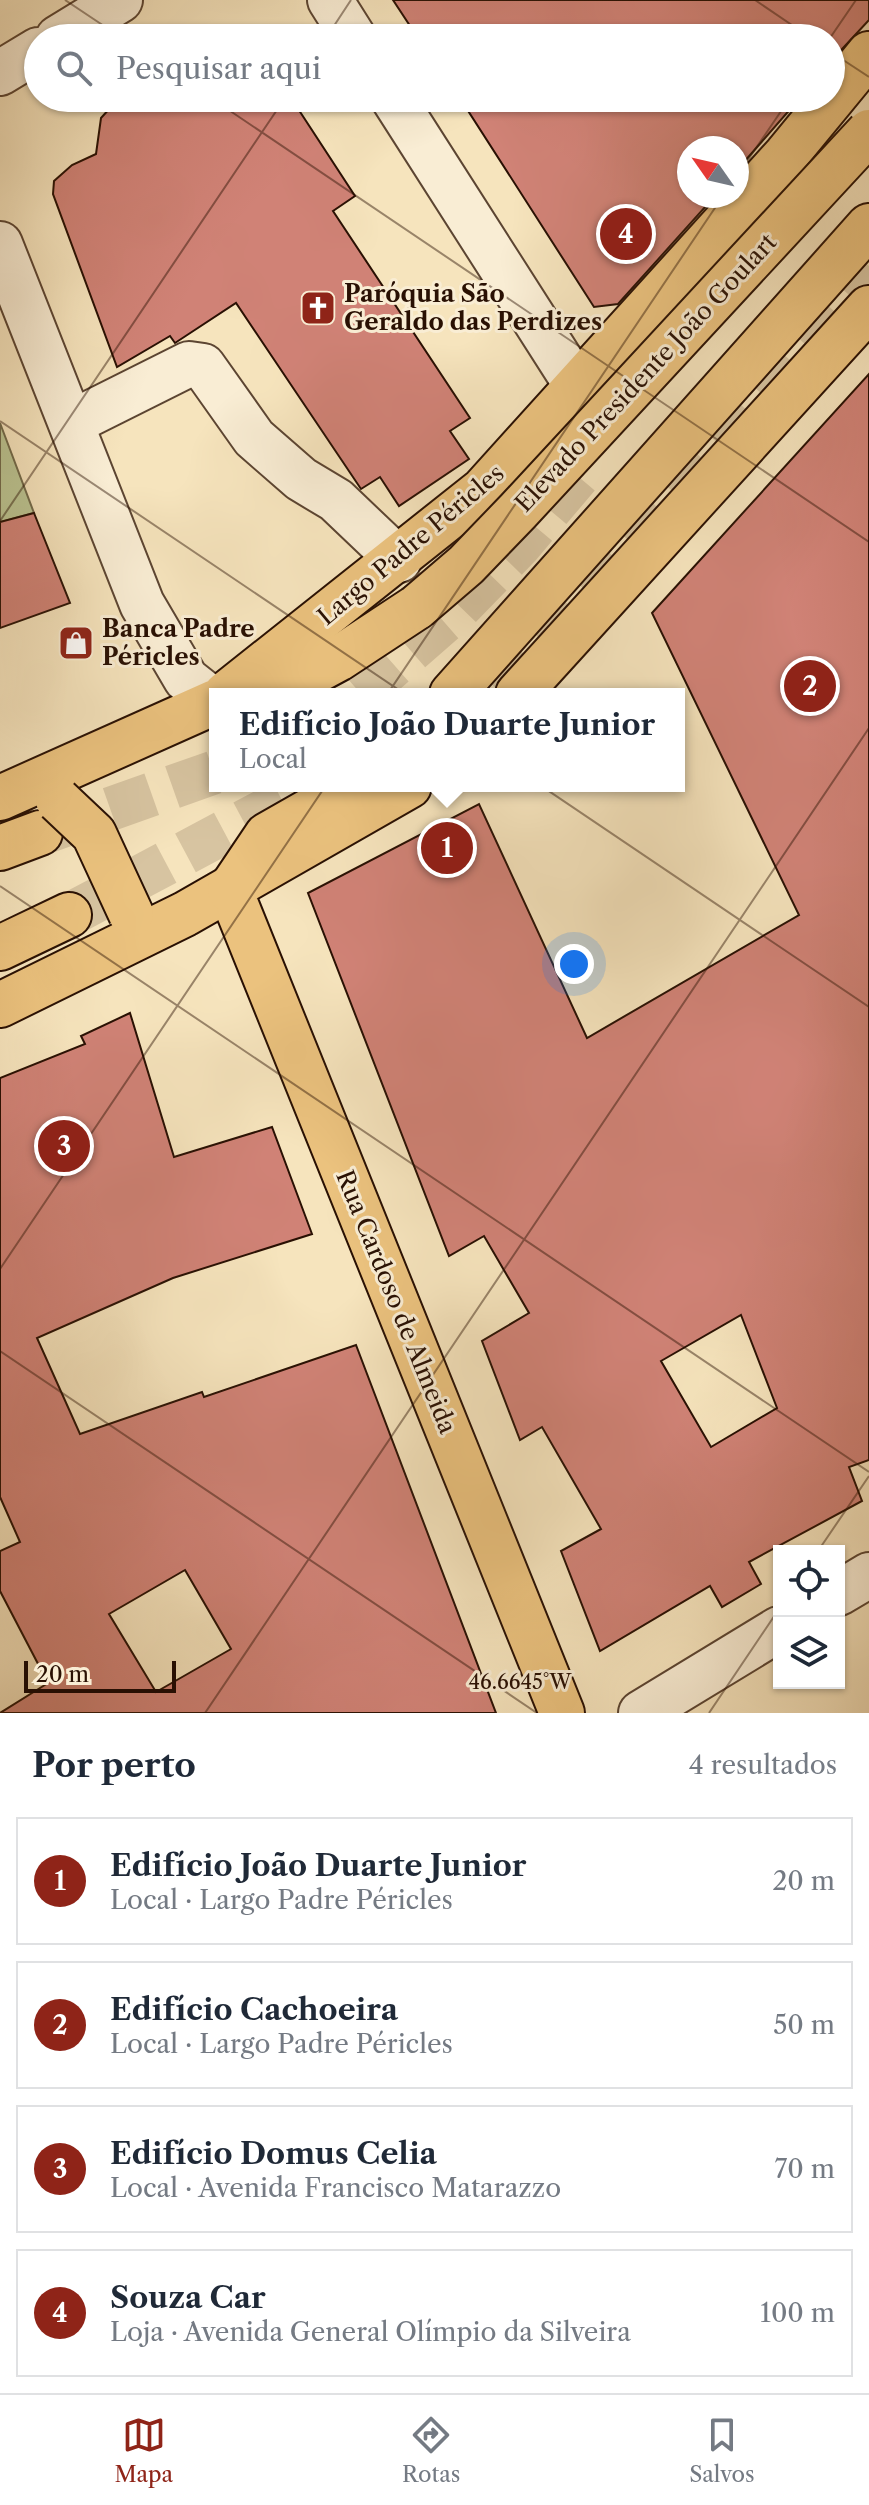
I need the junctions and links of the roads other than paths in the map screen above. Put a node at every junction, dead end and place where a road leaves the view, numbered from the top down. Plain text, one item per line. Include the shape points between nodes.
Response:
1 (120, 0) edge
2 (330, 0) edge
3 (81, 24) edge
4 (345, 24) edge
5 (869, 54) edge
6 (24, 58) edge
7 (0, 73) edge
8 (845, 83) edge
9 (402, 112) edge
10 (821, 112) edge
11 (869, 132) edge
12 (869, 226) edge
13 (0, 244) edge
14 (869, 308) edge
15 (577, 386) junction
16 (71, 423) junction
17 (399, 560) junction
18 (234, 688) edge
19 (284, 688) edge
20 (457, 688) edge
21 (523, 688) edge
22 (209, 697) edge
23 (209, 705) edge
24 (342, 792) edge
25 (399, 792) edge
26 (33, 803) edge
27 (0, 848) edge
28 (230, 890) junction
29 (69, 915) tunnel mouth
30 (136, 925) junction
31 (0, 948) edge
32 (0, 1005) edge
33 (869, 1575) edge
34 (845, 1589) edge
35 (773, 1633) edge
36 (562, 1713) edge
37 (641, 1713) edge

1 - 3 street
2 - 4 street
5 - 8 main road, Largo Padre Péricles
6 - 7 street
9 - 15 street
10 - 15 main road, Largo Padre Péricles
11 - 19 main road, Elevado Presidente João Goulart, bridge via 466,565 417,607
12 - 20 main road
13 - 16 street
14 - 21 main road
15 - 17 main road, Largo Padre Péricles via 483,490
16 - 17 street via 189,364 203,366 254,438 301,479 336,500
16 - 22 street via 142,604 186,679
17 - 18 main road, Largo Padre Péricles
23 - 26 main road
24 - 28 main road via 267,835
25 - 28 main road
26 - 27 main road
26 - 30 main road, bridge via 94,834
28 - 30 main road
28 - 36 main road, Rua Cardoso de Almeida
29 - 31 main road
30 - 32 main road
33 - 34 street
35 - 37 street

